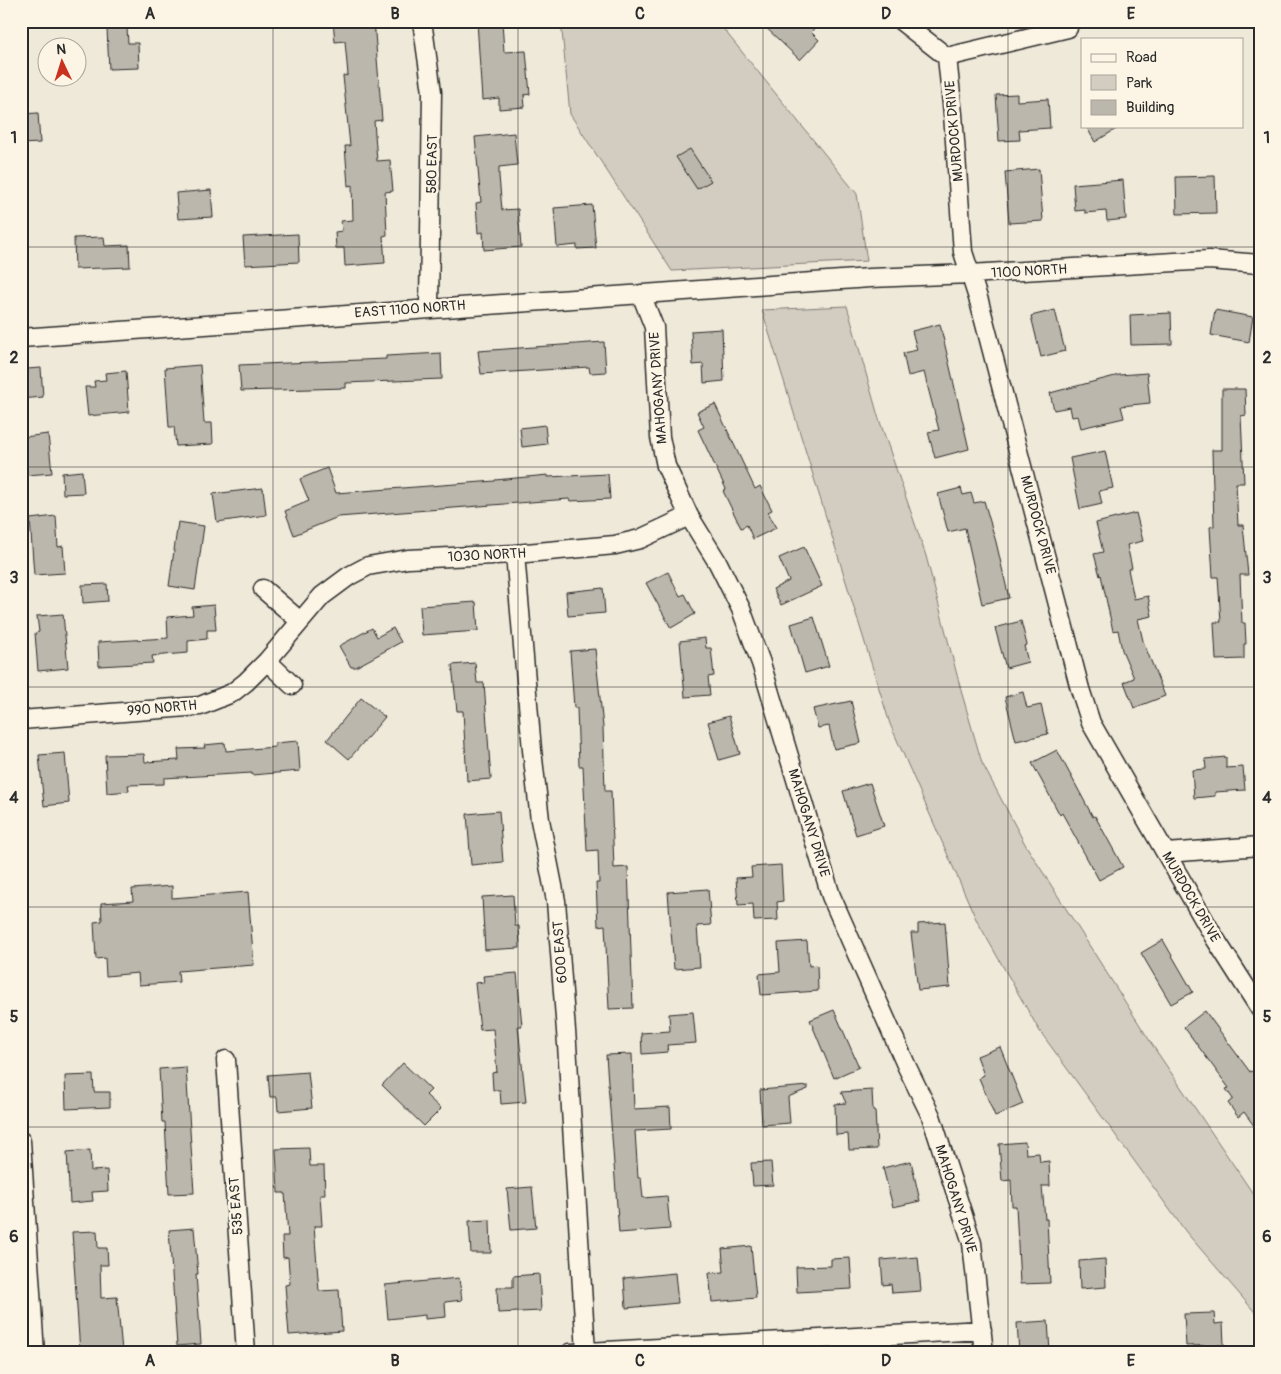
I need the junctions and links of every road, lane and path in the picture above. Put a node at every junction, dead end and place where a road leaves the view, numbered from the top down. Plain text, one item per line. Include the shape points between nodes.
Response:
1 (422, 21) edge
2 (901, 21) edge
3 (1068, 28) dead end
4 (947, 57) junction
5 (1260, 264) edge
6 (970, 274) junction
7 (798, 283) joint
8 (642, 294) junction
9 (429, 308) junction
10 (21, 338) edge
11 (689, 516) junction
12 (515, 554) junction
13 (263, 589) dead end
14 (300, 621) junction
15 (267, 661) junction
16 (292, 685) dead end
17 (21, 720) edge
18 (1260, 846) edge
19 (1166, 853) junction
20 (1260, 1009) edge
21 (226, 1060) dead end
22 (21, 1141) edge
23 (982, 1330) junction
24 (578, 1352) edge
25 (34, 1353) edge
26 (246, 1353) edge
27 (984, 1353) edge

1 - 9 street, 580 EAST via 432,92
2 - 4 street
3 - 4 street
4 - 6 street, MURDOCK DRIVE via 963,252
5 - 6 street, 1100 NORTH via 1209,260
6 - 7 street, 1100 NORTH
6 - 19 street, MURDOCK DRIVE via 1091,723
7 - 8 street, EAST 1100 NORTH
8 - 9 street, EAST 1100 NORTH
8 - 11 street, MAHOGANY DRIVE via 654,327 660,437 666,466
9 - 10 street, EAST 1100 NORTH
11 - 12 street, 1030 NORTH via 640,539 615,545
11 - 23 street, MAHOGANY DRIVE via 718,563 741,610 762,663 831,896 931,1116 972,1244
12 - 14 street, 1030 NORTH via 408,559 368,566 332,586
12 - 24 street, 600 EAST via 540,820 556,901 567,1053
13 - 14 street
14 - 15 street, 990 NORTH
15 - 16 street
15 - 17 street, 990 NORTH via 232,693 200,706
18 - 19 street
19 - 20 street, MURDOCK DRIVE
21 - 26 street, 535 EAST
22 - 25 street
23 - 24 street
23 - 27 street, MAHOGANY DRIVE

